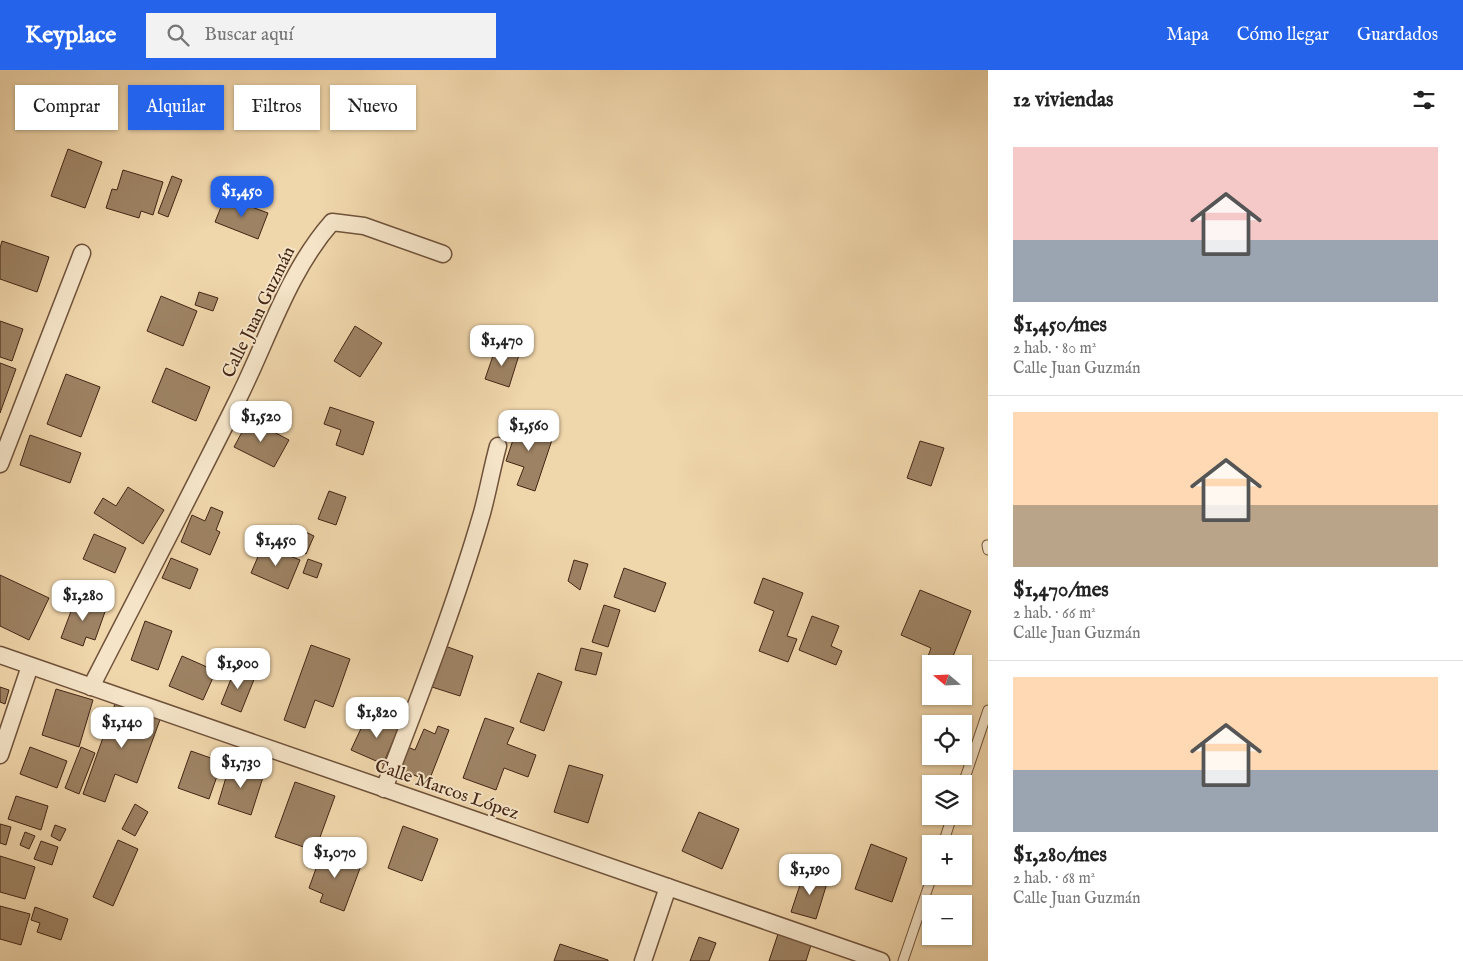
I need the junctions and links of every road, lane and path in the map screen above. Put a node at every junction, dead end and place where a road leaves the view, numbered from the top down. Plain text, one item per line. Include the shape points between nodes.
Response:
1 (82, 253) dead end
2 (443, 254) dead end
3 (498, 446) dead end
4 (0, 464) edge
5 (0, 655) edge
6 (30, 666) junction
7 (91, 687) junction
8 (988, 710) edge
9 (0, 755) edge
10 (966, 775) edge
11 (384, 788) junction
12 (929, 885) edge
13 (668, 887) junction
14 (643, 961) edge
15 (881, 961) edge
16 (903, 961) edge

1 - 4 street
2 - 7 street, Calle Juan Guzmán via 364,226 332,222 315,241 301,263 239,398
3 - 11 street via 482,512 461,577
5 - 6 street, Calle Marcos López
6 - 7 street, Calle Marcos López
6 - 9 street
7 - 11 street, Calle Marcos López
8 - 10 lane
11 - 13 street, Calle Marcos López
12 - 16 lane
13 - 14 street
13 - 15 street, Calle Marcos López

